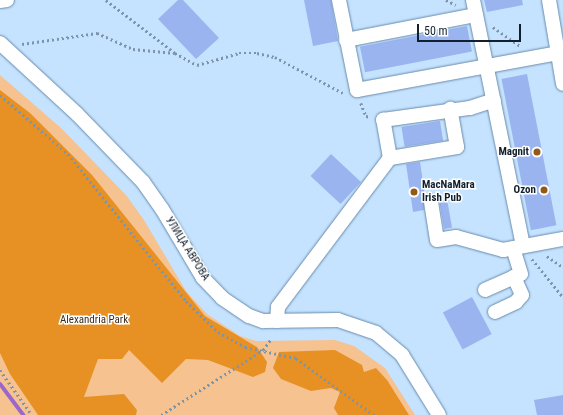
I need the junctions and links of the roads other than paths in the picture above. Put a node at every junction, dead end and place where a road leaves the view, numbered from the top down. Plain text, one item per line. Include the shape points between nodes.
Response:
1 (7, 0) edge
2 (339, 0) edge
3 (473, 0) edge
4 (549, 0) edge
5 (0, 1) edge
6 (476, 15) junction
7 (346, 40) junction
8 (0, 43) edge
9 (558, 53) junction
10 (486, 66) junction
11 (563, 80) edge
12 (494, 100) junction
13 (450, 109) junction
14 (390, 158) junction
15 (430, 202) dead end
16 (563, 239) edge
17 (518, 247) junction
18 (514, 277) junction
19 (485, 290) dead end
20 (496, 312) dead end
21 (278, 321) junction
22 (439, 415) edge

1 - 5 street
2 - 7 street
3 - 6 street
4 - 9 street
6 - 7 street
6 - 10 street
7 - 10 street via 357,90
8 - 21 street, УЛИЦА АВРОВА via 77,114 143,182 162,208 203,278 222,298 249,316
9 - 10 street
9 - 11 street
10 - 12 street
12 - 13 street via 470,108
12 - 17 street
13 - 14 street via 384,120
13 - 14 street via 457,147
14 - 21 street via 278,307
15 - 17 street via 437,240 456,238 503,250
16 - 17 street
17 - 18 street via 521,274
18 - 19 street
18 - 20 street via 522,295 516,302
21 - 22 street, УЛИЦА АВРОВА via 338,320 376,333 390,343 411,366

